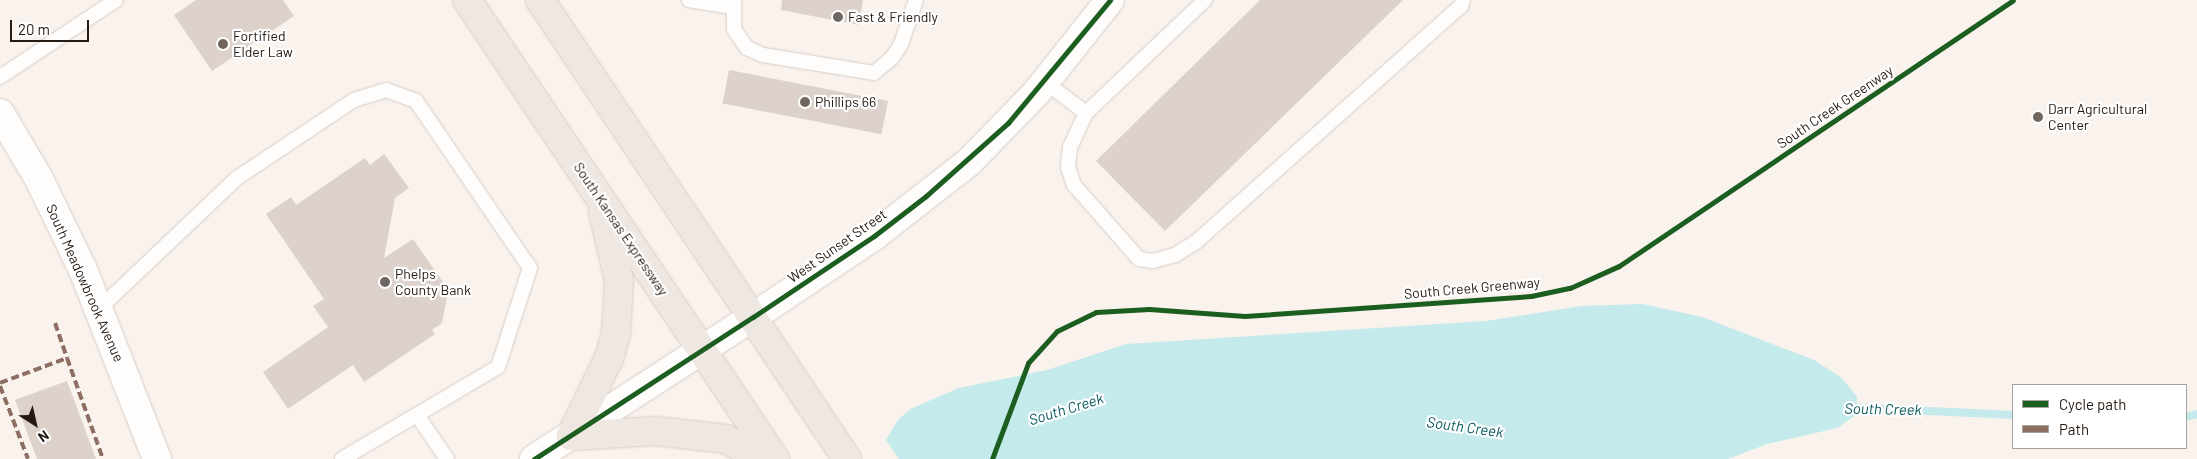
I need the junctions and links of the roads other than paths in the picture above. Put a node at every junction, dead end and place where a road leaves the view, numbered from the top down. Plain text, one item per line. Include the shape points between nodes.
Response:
1 (116, 0) edge
2 (467, 0) edge
3 (540, 0) edge
4 (689, 0) edge
5 (916, 0) edge
6 (1110, 0) edge
7 (1204, 0) edge
8 (1463, 0) edge
9 (733, 3) edge
10 (0, 77) edge
11 (1045, 82) junction
12 (0, 113) edge
13 (1086, 113) junction
14 (599, 197) junction
15 (100, 308) junction
16 (753, 317) junction
17 (703, 350) junction
18 (418, 414) junction
19 (570, 436) junction
20 (157, 459) edge
21 (342, 459) edge
22 (447, 459) edge
23 (534, 459) edge
24 (760, 459) edge
25 (775, 459) edge
26 (847, 459) edge

1 - 10 lane
2 - 14 main road, South Kansas Expressway
3 - 16 main road
4 - 9 lane
5 - 9 lane via 901,44 892,58 874,73 763,55 746,48 734,30
6 - 11 street, West Sunset Street
7 - 13 lane
8 - 13 lane via 1461,6 1196,242 1175,255 1153,261 1139,259 1074,185 1068,167 1070,146
11 - 13 lane
11 - 16 street, West Sunset Street via 988,143 926,196 874,236
12 - 15 street, South Meadowbrook Avenue via 38,179
14 - 17 main road, South Kansas Expressway
14 - 19 main road via 618,280 616,334 610,358
15 - 18 lane via 237,178 354,100 386,90 416,101 530,268 498,367
15 - 20 street, South Meadowbrook Avenue
16 - 17 street, West Sunset Street
16 - 26 main road
17 - 19 street, West Sunset Street
17 - 25 main road, South Kansas Expressway
18 - 21 lane
18 - 22 lane
19 - 23 street, West Sunset Street
19 - 24 main road via 654,431 726,439

